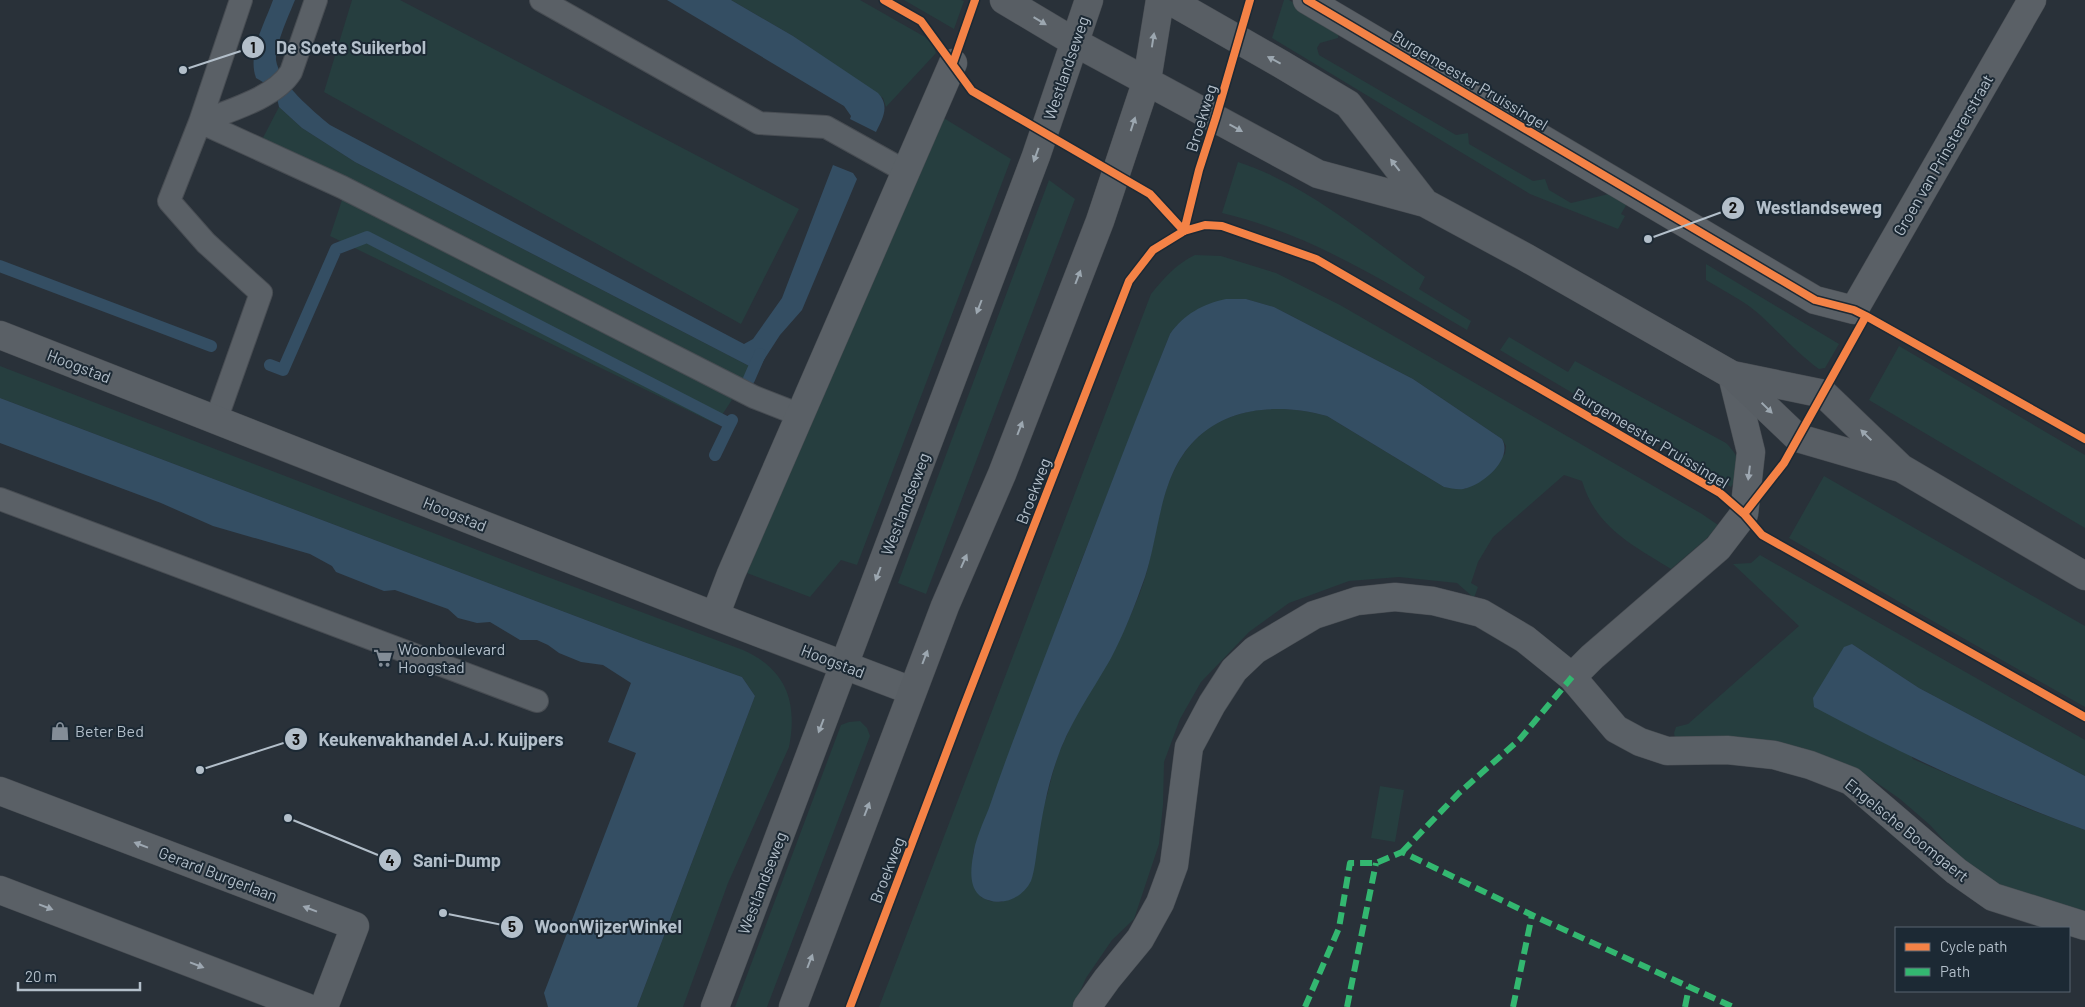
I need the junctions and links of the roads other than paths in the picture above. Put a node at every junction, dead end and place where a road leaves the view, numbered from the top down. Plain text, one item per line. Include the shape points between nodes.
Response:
1 (242, 0) edge
2 (316, 0) edge
3 (541, 0) edge
4 (1004, 0) edge
5 (1090, 0) edge
6 (1160, 0) edge
7 (1169, 0) edge
8 (1308, 0) edge
9 (2032, 0) edge
10 (1076, 43) junction
11 (953, 63) dead end
12 (1147, 80) junction
13 (200, 122) junction
14 (905, 171) junction
15 (1425, 203) junction
16 (1854, 310) joint
17 (0, 335) edge
18 (1732, 375) junction
19 (800, 415) junction
20 (216, 420) junction
21 (1902, 468) junction
22 (0, 499) edge
23 (2085, 576) edge
24 (715, 616) junction
25 (844, 666) junction
26 (1572, 677) junction
27 (912, 691) junction
28 (537, 702) dead end
29 (0, 790) edge
30 (0, 890) edge
31 (2085, 926) edge
32 (306, 1007) edge
33 (324, 1007) edge
34 (715, 1007) edge
35 (793, 1007) edge
36 (1087, 1007) edge

1 - 13 lane
2 - 13 lane via 288,78 268,94
3 - 14 lane via 759,123 826,128
4 -> 10 main road
5 - 10 main road, Westlandseweg
12 -> 6 main road
15 -> 7 main road via 1348,104
8 - 16 street, Burgemeester Pruissingel via 1815,300
9 - 16 street, Groen van Prinstererstraat
10 - 12 main road
10 -> 25 main road, Westlandseweg
11 - 14 street
12 -> 15 main road via 1318,174
27 -> 12 main road via 1002,474 1100,221
13 - 19 lane via 342,187 754,397
13 - 20 lane via 169,201 206,243 261,293
14 - 19 street
15 - 18 main road
17 - 20 street, Hoogstad
18 -> 21 main road via 1798,438
21 -> 18 main road via 1824,394
18 -> 26 street via 1751,452 1744,514 1718,548
19 - 24 street
20 - 24 street, Hoogstad
21 - 23 main road
22 - 28 lane
24 - 25 street, Hoogstad
25 - 27 street, Hoogstad
25 -> 34 main road, Westlandseweg
26 - 31 street, Engelsche Boomgaert via 1616,729 1640,742 1667,751 1728,750 1774,755 1851,781 1956,871 1993,897
26 - 36 street, Engelsche Boomgaert via 1525,639 1481,613 1433,601 1394,596 1357,601 1314,614 1255,650 1234,670 1189,747 1174,865 1160,903 1140,939
35 -> 27 main road
33 -> 29 street, Gerard Burgerlaan via 355,926
30 -> 32 street

